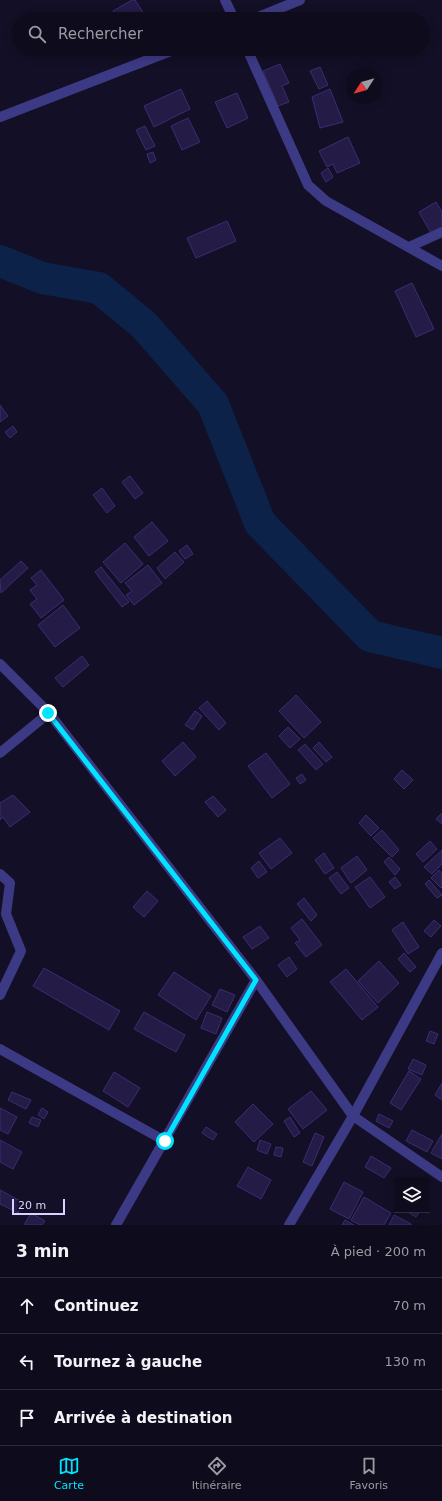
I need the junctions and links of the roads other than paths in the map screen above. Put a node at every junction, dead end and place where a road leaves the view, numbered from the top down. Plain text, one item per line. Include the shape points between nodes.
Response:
1 (225, 0) edge
2 (300, 0) edge
3 (231, 12) edge
4 (270, 12) edge
5 (158, 56) edge
6 (250, 56) edge
7 (0, 117) edge
8 (442, 232) edge
9 (409, 247) junction
10 (442, 266) edge
11 (0, 664) edge
12 (48, 713) junction
13 (0, 753) edge
14 (0, 874) edge
15 (3, 917) edge
16 (442, 953) edge
17 (256, 980) junction
18 (0, 995) edge
19 (0, 1049) edge
20 (353, 1116) junction
21 (165, 1141) junction
22 (442, 1177) edge
23 (116, 1225) edge
24 (288, 1225) edge

1 - 3 street
2 - 4 street
5 - 7 street
6 - 9 street via 308,185 326,201
8 - 9 street
9 - 10 street
11 - 12 street
12 - 13 street
12 - 17 street
14 - 15 street via 10,883
15 - 18 street via 21,951
16 - 20 street
17 - 20 street
17 - 21 street
19 - 21 street
20 - 22 street
20 - 24 street
21 - 23 street

